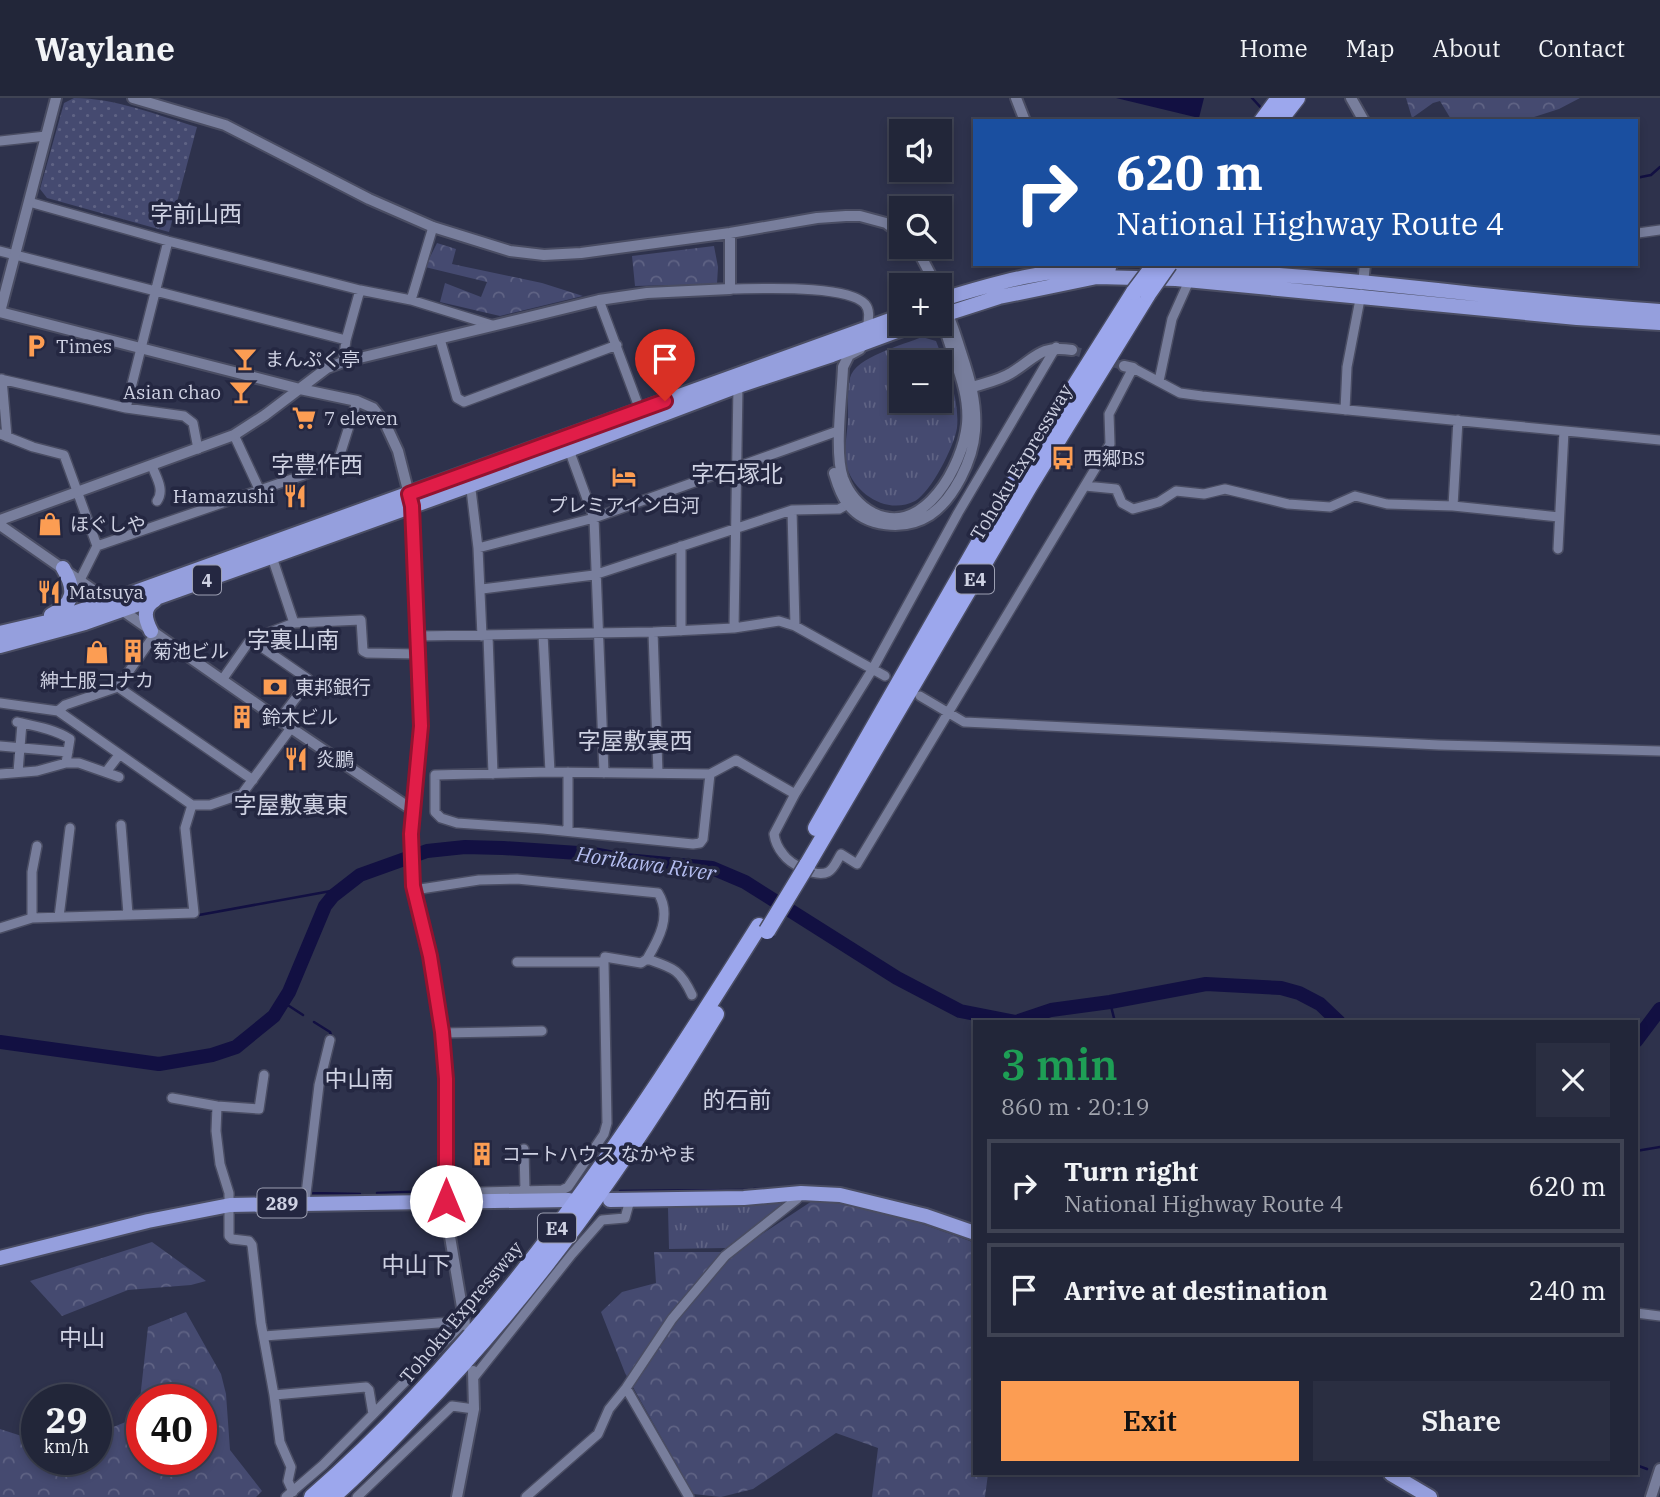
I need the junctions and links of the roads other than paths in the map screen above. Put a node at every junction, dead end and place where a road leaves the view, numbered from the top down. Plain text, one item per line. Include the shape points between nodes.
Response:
1 (55, 98) edge
2 (133, 98) edge
3 (1016, 98) edge
4 (1297, 98) edge
5 (1351, 98) edge
6 (1279, 109) edge
7 (1025, 119) edge
8 (1363, 119) edge
9 (46, 136) junction
10 (0, 141) edge
11 (29, 202) junction
12 (889, 225) edge
13 (433, 227) junction
14 (1660, 230) edge
15 (730, 233) junction
16 (1638, 233) dead end
17 (168, 241) junction
18 (0, 251) edge
19 (15, 255) junction
20 (1084, 266) edge
21 (1154, 266) edge
22 (1167, 266) edge
23 (1365, 266) edge
24 (1189, 281) junction
25 (730, 289) junction
26 (360, 290) junction
27 (1362, 290) junction
28 (156, 292) junction
29 (1141, 293) junction
30 (952, 296) edge
31 (411, 300) junction
32 (599, 300) junction
33 (1660, 311) edge
34 (0, 312) edge
35 (952, 312) edge
36 (1660, 323) edge
37 (889, 326) edge
38 (497, 327) junction
39 (867, 330) junction
40 (889, 330) edge
41 (894, 336) edge
42 (949, 336) edge
43 (952, 336) edge
44 (440, 339) junction
45 (346, 340) junction
46 (617, 345) junction
47 (1056, 347) junction
48 (142, 348) junction
49 (1072, 350) tunnel mouth
50 (832, 355) junction
51 (343, 362) junction
52 (1, 379) edge
53 (1159, 381) junction
54 (738, 386) junction
55 (973, 387) junction
56 (300, 389) junction
57 (357, 401) junction
58 (126, 408) junction
59 (640, 410) junction
60 (1345, 410) junction
61 (1458, 420) junction
62 (1564, 431) junction
63 (835, 432) junction
64 (234, 435) junction
65 (4, 436) edge
66 (1660, 440) edge
67 (567, 443) junction
68 (198, 449) junction
69 (152, 466) junction
70 (737, 466) junction
71 (470, 478) junction
72 (1085, 486) junction
73 (260, 491) junction
74 (78, 492) junction
75 (411, 500) junction
76 (157, 501) dead end
77 (848, 504) junction
78 (1453, 506) junction
79 (792, 510) junction
80 (1559, 517) junction
81 (594, 518) junction
82 (0, 523) edge
83 (735, 529) junction
84 (97, 546) junction
85 (681, 546) junction
86 (478, 548) junction
87 (1558, 549) dead end
88 (272, 557) junction
89 (63, 568) junction
90 (594, 575) junction
91 (80, 580) junction
92 (482, 589) junction
93 (159, 597) junction
94 (116, 606) junction
95 (294, 623) junction
96 (795, 626) junction
97 (734, 628) junction
98 (681, 631) junction
99 (653, 632) junction
100 (0, 633) edge
101 (153, 633) junction
102 (598, 633) junction
103 (543, 634) junction
104 (418, 636) junction
105 (485, 636) junction
106 (253, 641) junction
107 (0, 646) edge
108 (418, 654) junction
109 (872, 670) junction
110 (885, 676) dead end
111 (222, 680) junction
112 (118, 687) junction
113 (920, 696) dead end
114 (0, 704) edge
115 (58, 711) junction
116 (948, 713) junction
117 (279, 720) junction
118 (291, 729) junction
119 (0, 746) edge
120 (20, 747) junction
121 (1660, 751) edge
122 (68, 752) junction
123 (120, 755) junction
124 (66, 763) junction
125 (18, 772) junction
126 (106, 772) junction
127 (550, 772) junction
128 (568, 772) junction
129 (604, 773) junction
130 (657, 773) junction
131 (0, 774) edge
132 (494, 774) junction
133 (710, 774) junction
134 (119, 777) dead end
135 (253, 780) junction
136 (795, 794) junction
137 (192, 806) junction
138 (414, 811) junction
139 (121, 825) dead end
140 (69, 828) dead end
141 (568, 831) junction
142 (37, 846) dead end
143 (413, 888) junction
144 (128, 914) junction
145 (59, 917) junction
146 (32, 918) junction
147 (0, 928) edge
148 (763, 928) junction
149 (648, 959) junction
150 (517, 962) dead end
151 (604, 962) junction
152 (692, 995) dead end
153 (542, 1031) dead end
154 (442, 1032) junction
155 (330, 1040) dead end
156 (264, 1075) dead end
157 (172, 1098) dead end
158 (217, 1106) junction
159 (524, 1149) dead end
160 (525, 1191) junction
161 (801, 1193) junction
162 (473, 1200) junction
163 (569, 1200) dead end
164 (610, 1200) dead end
165 (630, 1200) junction
166 (446, 1201) junction
167 (305, 1202) junction
168 (230, 1205) junction
169 (973, 1232) edge
170 (0, 1258) edge
171 (1638, 1313) edge
172 (1660, 1316) edge
173 (465, 1323) junction
174 (264, 1336) junction
175 (474, 1373) joint
176 (626, 1388) junction
177 (274, 1395) junction
178 (474, 1409) junction
179 (373, 1414) junction
180 (1660, 1469) edge
181 (1393, 1475) edge
182 (289, 1494) edge
183 (312, 1497) edge
184 (332, 1497) edge
185 (358, 1497) edge
186 (457, 1497) edge
187 (526, 1497) edge
188 (689, 1497) edge
189 (1430, 1497) edge
190 (1651, 1497) edge

1 - 9 street
2 - 13 street via 225,125
3 - 7 street
4 - 6 highway
5 - 8 street
9 - 10 street
9 - 11 street
11 - 17 street
11 - 19 street
12 - 15 street via 846,216
13 - 15 street via 487,245 544,255
13 - 31 street
14 - 16 street
15 - 25 street
17 - 26 street
17 - 28 street
18 - 19 street
19 - 28 street
19 - 34 street
20 - 27 highway via 1193,270
20 - 30 highway
21 - 29 highway, Tohoku Expressway, bridge
22 - 29 highway, Tohoku Expressway, bridge
23 - 27 street
24 - 27 highway
24 - 35 highway via 1097,277 999,297
24 - 53 street via 1172,319
25 - 32 street
25 - 39 street via 799,288 856,298 868,310
26 - 31 street
26 - 45 street
27 - 33 highway
27 - 36 highway
27 - 60 street via 1347,367
28 - 45 street
28 - 48 street
29 - 148 highway, Tohoku Expressway / E4 via 1008,492
31 - 38 street
32 - 38 street
32 - 46 street
34 - 48 street
37 - 39 highway, 4
38 - 44 street
39 - 59 highway, 4
40 - 50 highway, 4
41 - 42 street via 857,350 843,367 839,464 856,503 889,517 909,515 934,498 963,445 967,424 963,384
43 - 55 street
44 - 46 street via 457,398 464,402
44 - 51 street
45 - 51 street
46 - 59 street
47 - 49 street
47 - 55 street
47 - 109 street
48 - 56 street
48 - 58 street
50 - 54 highway, 4
50 - 63 street via 839,360
51 - 56 street
52 - 58 street
52 - 65 street
53 - 60 street via 1180,393
53 - 72 street via 1128,367 1109,414 1110,444
54 - 67 highway, 4
54 - 70 street
55 - 77 street via 971,451 941,505 920,520 895,526 867,519
56 - 57 street
56 - 64 street
57 - 73 street via 333,465
57 - 75 street via 373,408 385,423
58 - 68 street via 184,415 191,419
59 - 67 highway, 4
60 - 61 street
61 - 62 street
61 - 78 street
62 - 66 street
62 - 80 street
63 - 70 street
63 - 77 street via 834,471
64 - 68 street
64 - 73 street
65 - 74 street via 64,455
67 - 71 highway, 4
67 - 81 street
68 - 69 street
69 - 74 street
69 - 76 street via 161,490
70 - 81 street
70 - 83 street
71 - 75 highway, 4
71 - 86 street
72 - 78 street via 1116,489 1122,503 1133,509 1159,502 1176,491 1204,494 1225,489 1288,504 1330,508 1355,496 1387,504
72 - 116 street
73 - 84 street
74 - 82 street
74 - 84 street
75 - 88 highway, 4
75 - 94 highway, 4
75 - 104 street
77 - 79 street via 839,509
78 - 80 street
79 - 83 street
79 - 96 street
80 - 87 street
81 - 86 street
81 - 90 street
82 - 89 street
83 - 85 street
83 - 97 street
84 - 91 street
85 - 90 street
85 - 98 street
86 - 92 street
88 - 93 highway, 4
88 - 95 street
89 - 91 street
89 - 100 highway via 72,589 64,608
90 - 92 street
90 - 102 street
91 - 94 street
92 - 105 street
93 - 94 highway, 4
93 - 101 highway via 145,612
94 - 100 highway, 4
94 - 101 street
94 - 107 highway, 4 via 66,629
95 - 106 street
95 - 108 street via 361,620 363,651
96 - 97 street via 779,621
96 - 109 street
97 - 98 street
98 - 99 street
99 - 102 street
99 - 130 street
101 - 111 street
101 - 112 street
102 - 103 street
102 - 129 street
103 - 105 street
103 - 127 street
104 - 105 street
104 - 108 street
105 - 132 street
106 - 111 street
106 - 117 street via 308,679
108 - 138 street via 421,726
109 - 110 street
109 - 136 street
111 - 117 street
112 - 115 street
112 - 135 street
113 - 116 street
114 - 115 street
115 - 123 street
116 - 121 street via 977,723
116 - 136 street via 857,864 841,854 826,873 814,873 785,857 774,834
117 - 118 street
118 - 135 street
118 - 138 street
119 - 120 street
120 - 122 street
120 - 122 street via 20,723 70,739
120 - 125 street
122 - 124 street
123 - 126 street
123 - 137 street
124 - 125 street
124 - 126 street
125 - 131 street
126 - 134 street
127 - 128 street
127 - 132 street
128 - 129 street
128 - 141 street
129 - 130 street
130 - 133 street
132 - 141 street via 435,775 435,812 457,823
133 - 136 street via 736,760
133 - 141 street via 700,843
135 - 137 street via 242,794
137 - 144 street via 186,828 194,913
138 - 143 street
139 - 144 street
140 - 145 street
142 - 146 street
143 - 149 street via 517,880 658,893 664,904 662,934
143 - 154 street
144 - 145 street
145 - 146 street
146 - 147 street
148 - 183 highway, Tohoku Expressway / E4 via 605,1163 526,1270 444,1368
148 - 184 highway, Tohoku Expressway / E4 via 641,1135 539,1277 455,1375
149 - 151 street via 605,957
149 - 152 street via 676,969
150 - 151 street
151 - 160 street via 604,1134 568,1187
153 - 154 street
154 - 166 street
155 - 167 street via 319,1085
156 - 158 street via 259,1109
157 - 158 street
158 - 168 street via 220,1164
159 - 160 street
160 - 162 street via 481,1192
161 - 165 highway
161 - 169 highway via 840,1195
161 - 176 street via 725,1256 672,1319
162 - 163 highway, 289
162 - 166 highway, 289
164 - 165 highway
165 - 175 street via 625,1218 602,1220
166 - 167 highway, 289
166 - 173 street
167 - 168 highway, 289
168 - 170 highway, 289
168 - 174 street via 229,1236 252,1245
171 - 172 street
173 - 174 street
173 - 179 street
174 - 177 street
175 - 178 street
176 - 187 street via 609,1409 598,1434
176 - 188 street
177 - 179 street via 366,1387
177 - 182 street via 280,1442 291,1467
178 - 185 street via 452,1406
178 - 186 street
179 - 182 street
180 - 190 street
181 - 189 highway

